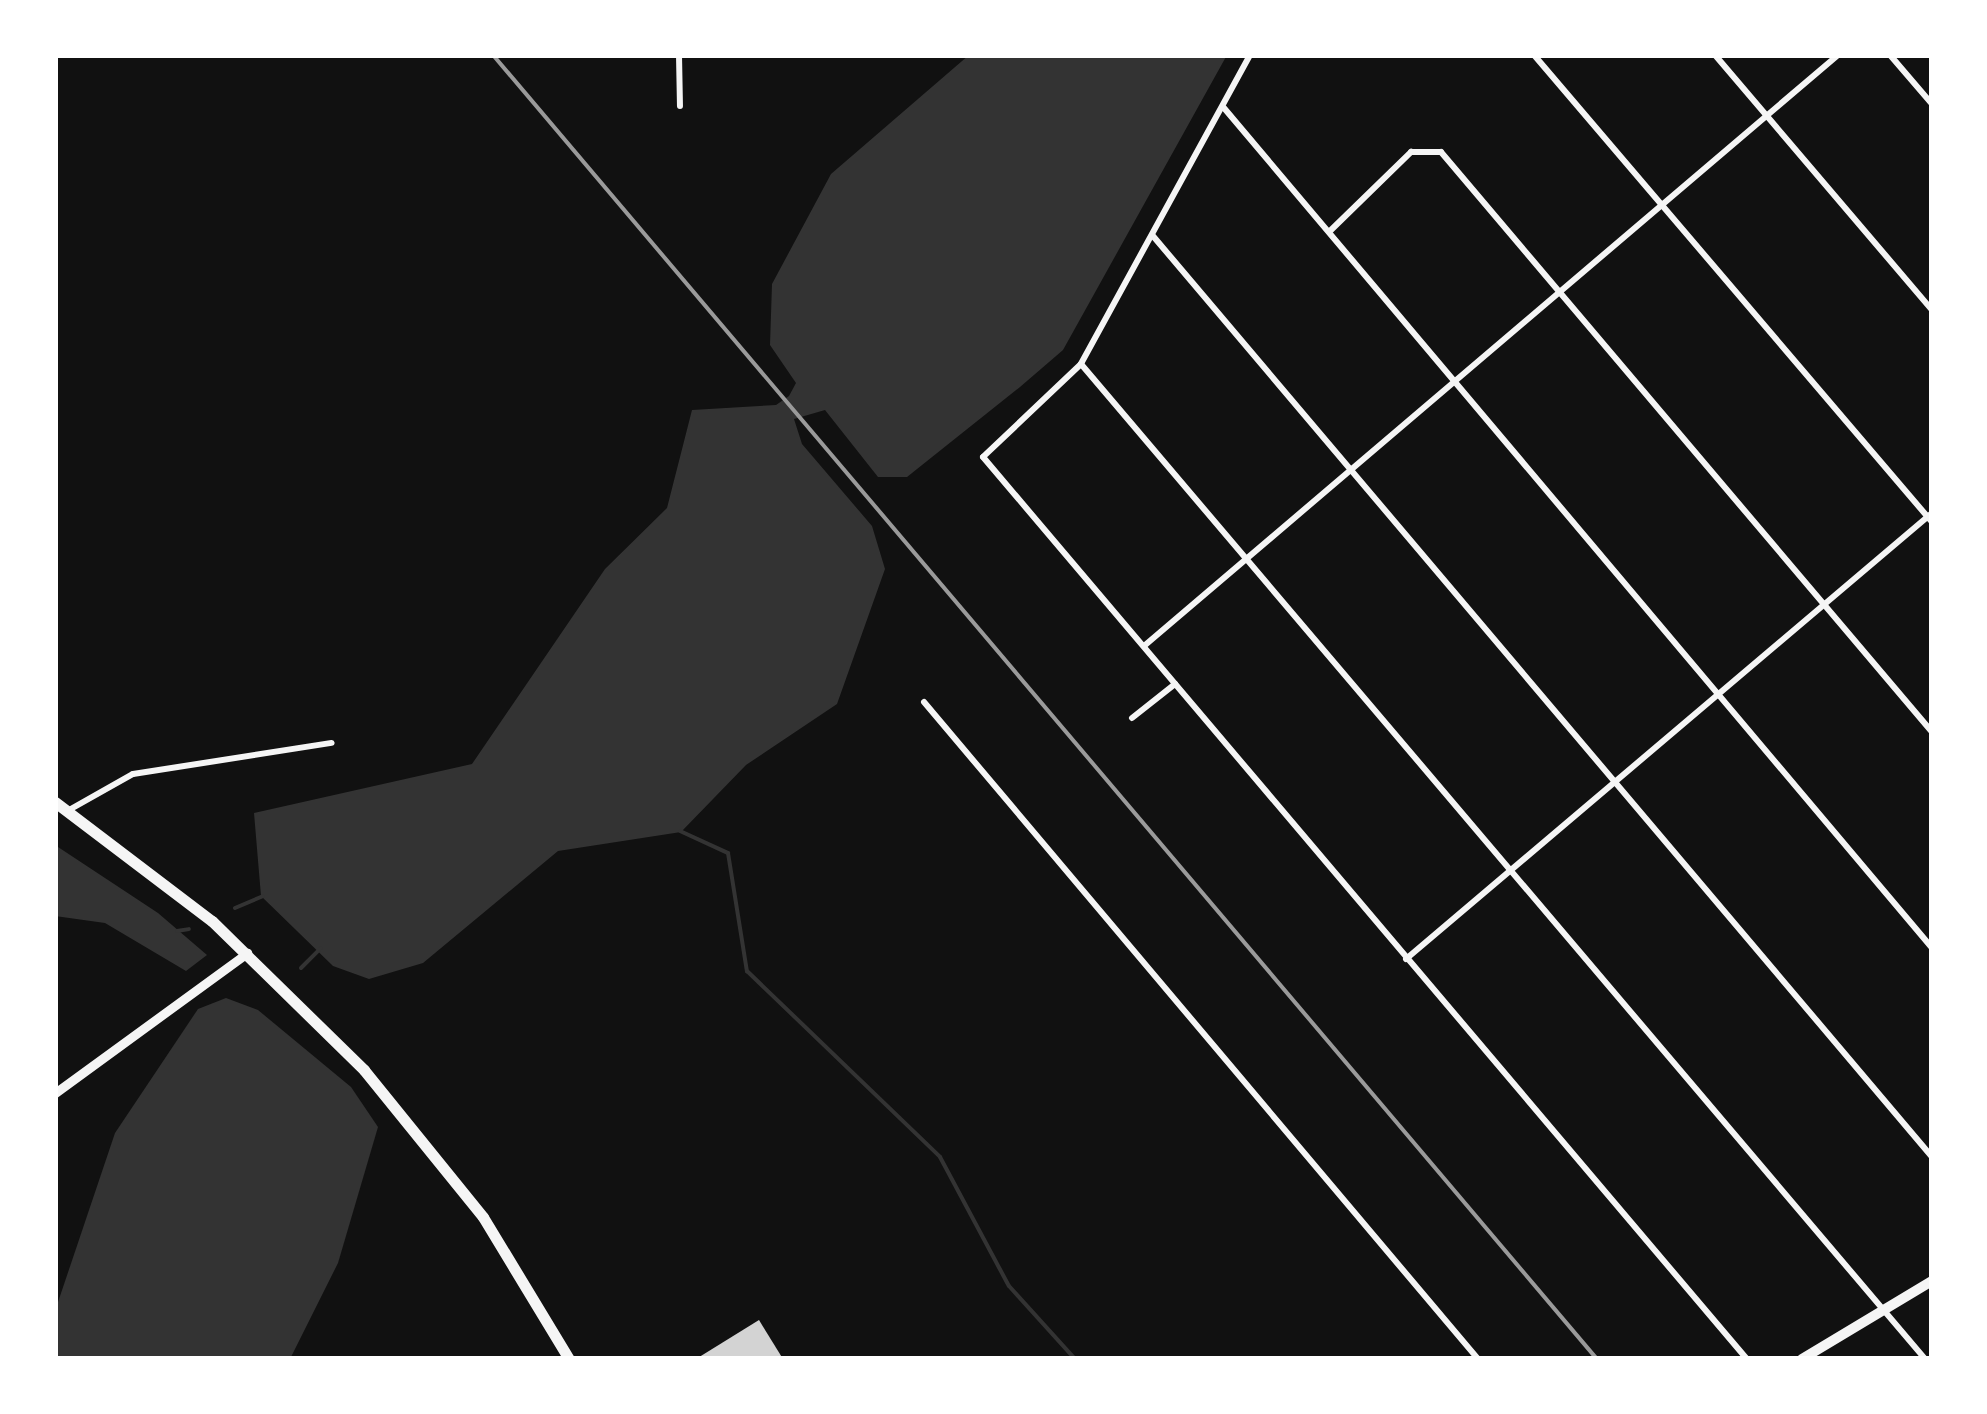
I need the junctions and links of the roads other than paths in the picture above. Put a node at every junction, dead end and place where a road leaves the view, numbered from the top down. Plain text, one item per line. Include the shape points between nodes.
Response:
1 (680, 55) edge
2 (1250, 55) edge
3 (1534, 55) edge
4 (1715, 55) edge
5 (1838, 55) edge
6 (1890, 55) edge
7 (1932, 104) edge
8 (680, 106) dead end
9 (1224, 108) junction
10 (1766, 114) junction
11 (1664, 203) junction
12 (1331, 230) junction
13 (1153, 236) junction
14 (1560, 292) junction
15 (1932, 310) edge
16 (1081, 364) junction
17 (1455, 382) junction
18 (1349, 470) junction
19 (1931, 517) edge
20 (1247, 556) junction
21 (1824, 604) junction
22 (1144, 646) junction
23 (1176, 684) junction
24 (1718, 692) junction
25 (924, 702) dead end
26 (1132, 718) dead end
27 (1932, 732) edge
28 (332, 743) dead end
29 (1613, 780) junction
30 (55, 802) edge
31 (69, 810) junction
32 (1510, 866) junction
33 (1932, 948) edge
34 (247, 953) junction
35 (1406, 958) junction
36 (55, 1093) edge
37 (1932, 1157) edge
38 (1932, 1281) edge
39 (1884, 1310) junction
40 (568, 1359) edge
41 (1478, 1359) edge
42 (1747, 1359) edge
43 (1802, 1359) edge
44 (1925, 1359) edge

1 - 8 street
2 - 9 street
3 - 11 street
4 - 10 street
5 - 10 street
6 - 7 street
9 - 12 street
9 - 13 street
10 - 11 street
10 - 15 street
11 - 14 street
11 - 19 street
12 - 14 street via 1411,152 1441,152
12 - 17 street
13 - 16 street
13 - 18 street
14 - 17 street
14 - 21 street
16 - 20 street
16 - 22 street via 983,457
17 - 18 street
17 - 24 street
18 - 20 street
18 - 29 street
19 - 21 street
20 - 22 street
20 - 32 street
21 - 24 street
21 - 27 street
22 - 23 street
23 - 26 street
23 - 35 street
24 - 29 street
24 - 33 street
25 - 41 street
28 - 31 street via 133,774
29 - 32 street
29 - 37 street
30 - 31 main road
31 - 34 main road
32 - 35 street
32 - 39 street
34 - 36 street
34 - 40 main road via 435,1154
35 - 42 street
38 - 39 main road
39 - 43 main road
39 - 44 street

